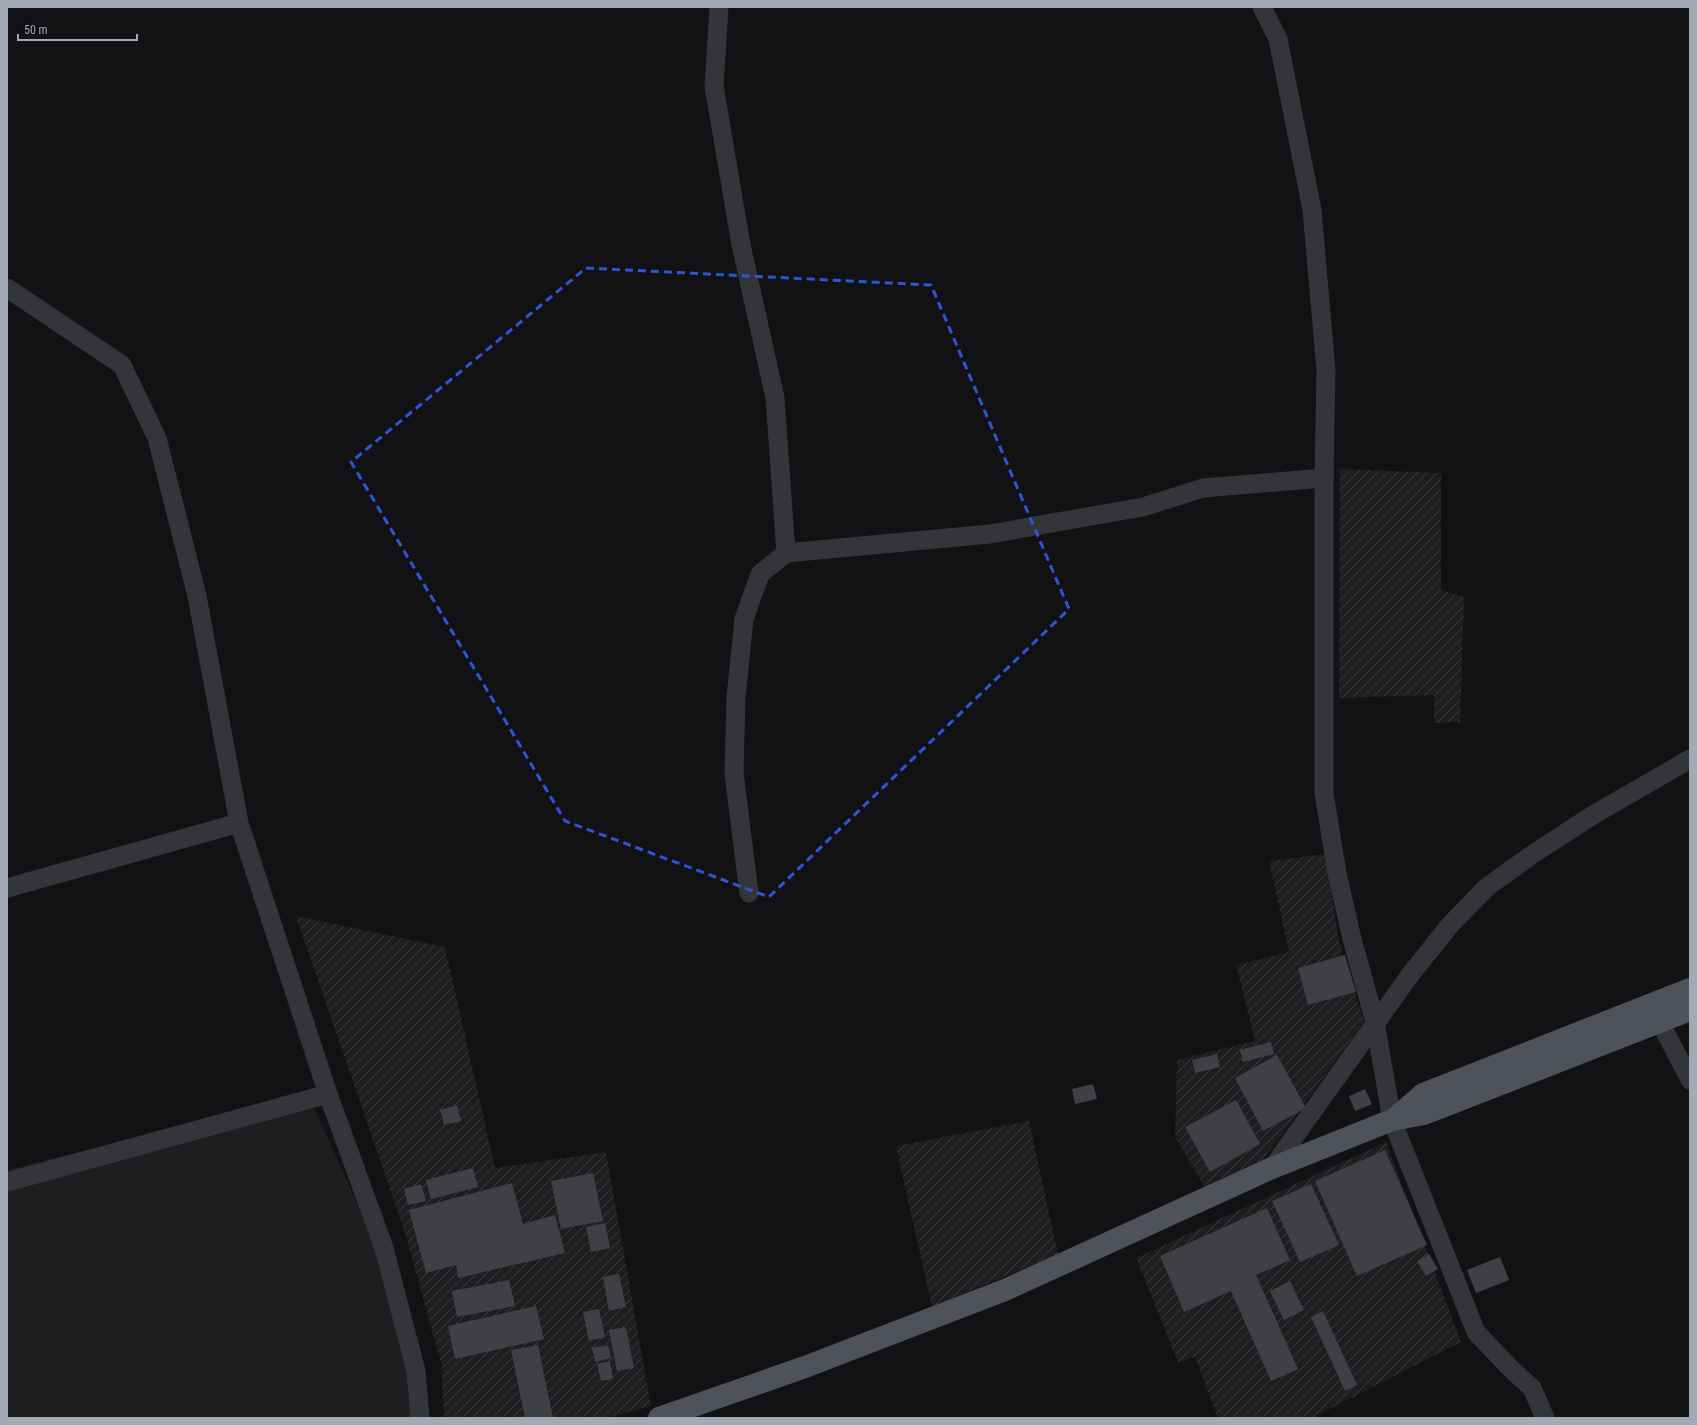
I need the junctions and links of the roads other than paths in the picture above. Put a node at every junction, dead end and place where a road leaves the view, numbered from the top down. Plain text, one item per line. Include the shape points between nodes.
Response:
1 (719, 7) edge
2 (1262, 7) edge
3 (7, 288) edge
4 (1324, 478) junction
5 (786, 553) junction
6 (1690, 759) edge
7 (239, 823) junction
8 (7, 888) edge
9 (748, 892) dead end
10 (1690, 989) edge
11 (1690, 1010) edge
12 (1375, 1022) junction
13 (1660, 1022) junction
14 (1690, 1080) edge
15 (328, 1094) junction
16 (1392, 1120) junction
17 (1272, 1168) junction
18 (7, 1182) edge
19 (420, 1418) edge
20 (659, 1418) edge
21 (1545, 1418) edge

1 - 5 street via 714,86 741,245 775,398
2 - 4 street via 1278,39 1312,210 1326,370
3 - 7 street via 122,365 157,438 197,596
4 - 5 street via 1203,488 1143,507 990,534
4 - 12 street via 1324,793 1337,872
5 - 9 street via 760,574 744,619 736,697 734,772
6 - 12 street via 1593,815 1487,887 1450,925
7 - 8 street
7 - 15 street
10 - 16 main road via 1423,1094
11 - 13 main road
12 - 16 street
12 - 17 street
13 - 14 street
13 - 16 main road via 1424,1114
15 - 18 street
15 - 19 street via 384,1248 416,1371
16 - 17 main road
16 - 21 street via 1476,1332 1532,1388
17 - 20 main road via 1005,1290 805,1367

